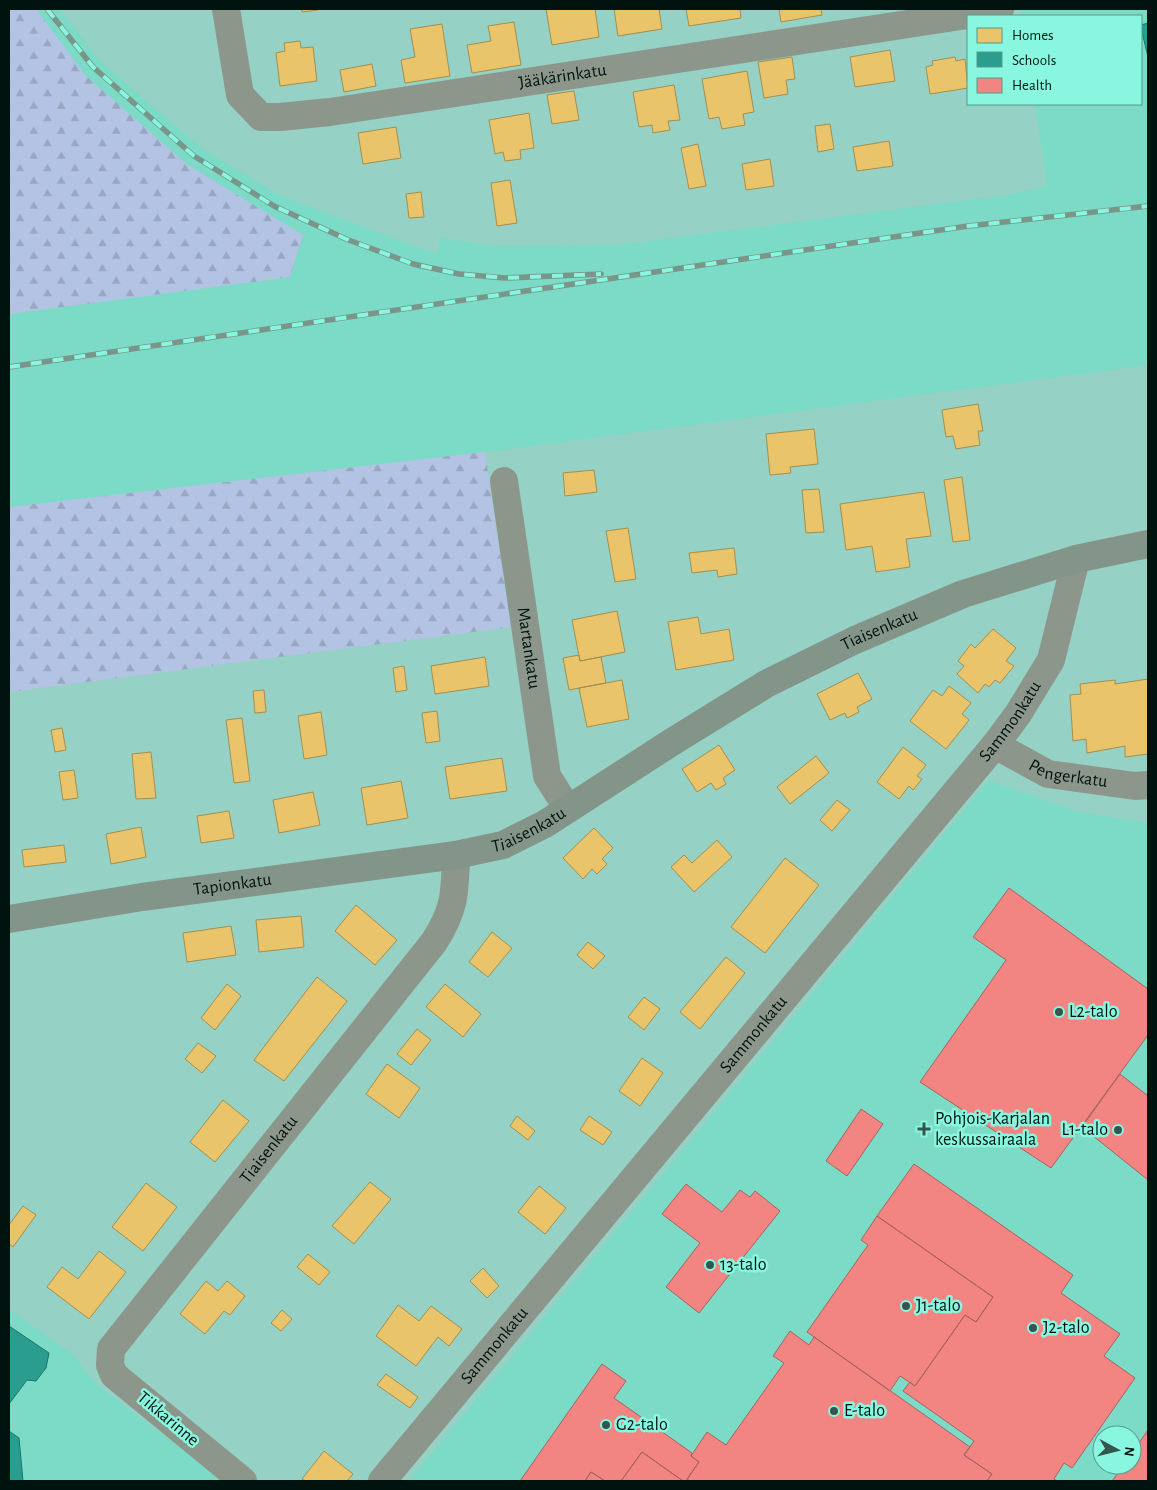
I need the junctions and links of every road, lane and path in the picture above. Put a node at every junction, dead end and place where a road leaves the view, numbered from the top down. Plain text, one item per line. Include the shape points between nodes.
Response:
1 (226, 9) edge
2 (987, 11) edge
3 (504, 481) dead end
4 (1148, 544) edge
5 (1076, 559) junction
6 (995, 745) junction
7 (1148, 785) edge
8 (568, 809) junction
9 (456, 855) junction
10 (9, 919) edge
11 (111, 1348) joint
12 (243, 1481) edge
13 (382, 1481) edge

1 - 2 street, Jääkärinkatu via 240,94 261,116 280,117
3 - 8 street, Martankatu via 547,776
4 - 5 street, Tiaisenkatu
5 - 6 street, Sammonkatu via 1051,660
5 - 8 street, Tiaisenkatu via 963,594 855,640 766,684
6 - 7 street, Pengerkatu via 1048,774
6 - 13 street, Sammonkatu
8 - 9 street, Tiaisenkatu via 503,845
9 - 10 street, Tapionkatu via 142,897
9 - 11 street, Tiaisenkatu via 454,896 448,920 434,942
11 - 12 street, Tikkarinne via 110,1365 114,1375

